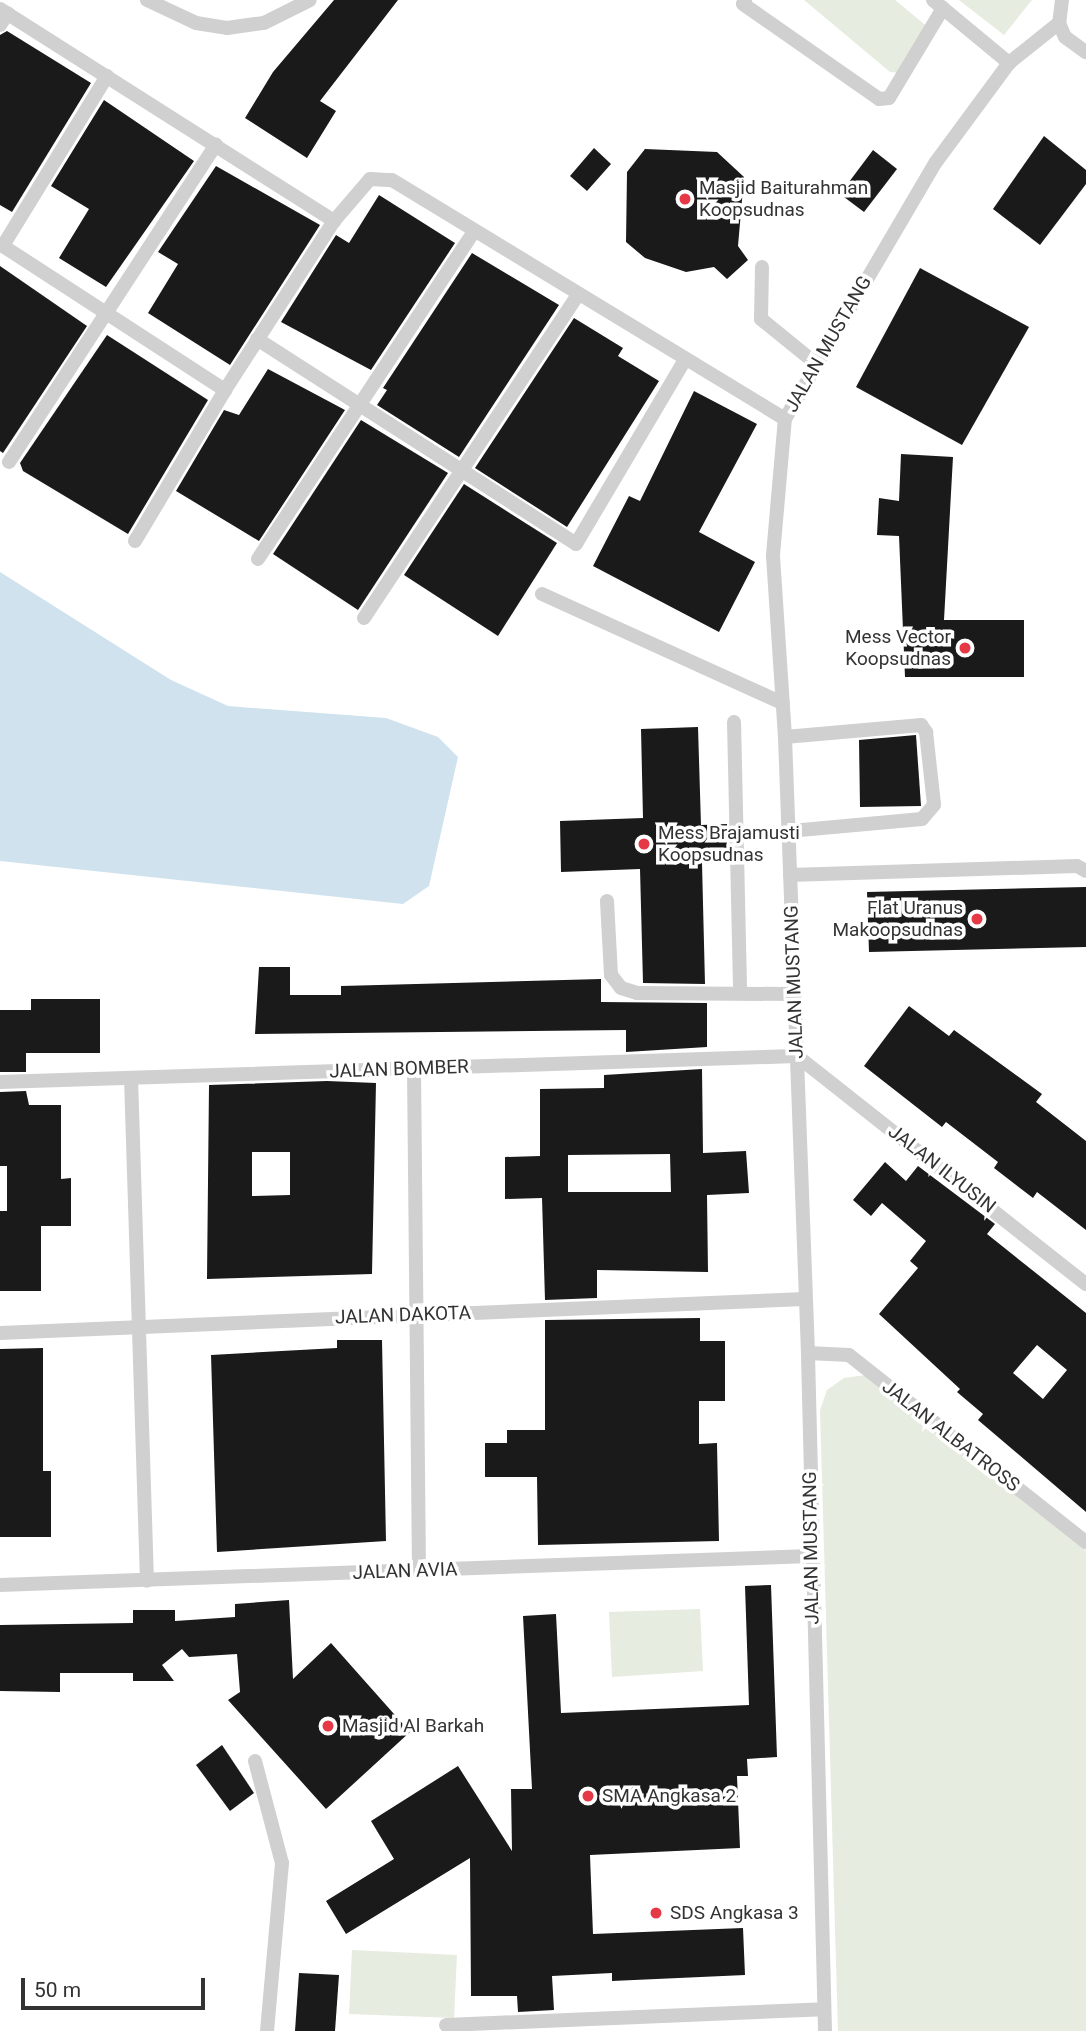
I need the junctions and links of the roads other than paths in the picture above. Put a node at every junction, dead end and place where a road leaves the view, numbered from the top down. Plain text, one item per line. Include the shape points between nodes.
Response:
1 (147, 0) edge
2 (1062, 0) edge
3 (742, 1) edge
4 (300, 3) edge
5 (938, 4) edge
6 (3, 16) edge
7 (1059, 23) junction
8 (1086, 52) edge
9 (1009, 63) junction
10 (107, 76) junction
11 (216, 145) junction
12 (334, 221) junction
13 (474, 232) junction
14 (1, 248) edge
15 (761, 267) dead end
16 (577, 296) junction
17 (107, 314) junction
18 (257, 339) junction
19 (685, 360) junction
20 (814, 362) junction
21 (225, 390) junction
22 (358, 406) junction
23 (785, 419) junction
24 (9, 462) dead end
25 (466, 468) junction
26 (135, 541) dead end
27 (258, 559) dead end
28 (542, 594) dead end
29 (364, 618) dead end
30 (782, 702) junction
31 (734, 722) dead end
32 (785, 737) junction
33 (789, 831) junction
34 (1086, 871) edge
35 (790, 875) junction
36 (607, 901) dead end
37 (740, 993) junction
38 (793, 994) junction
39 (797, 1056) junction
40 (414, 1069) junction
41 (131, 1078) junction
42 (0, 1082) edge
43 (1086, 1284) edge
44 (806, 1299) junction
45 (419, 1315) junction
46 (137, 1326) junction
47 (0, 1333) edge
48 (808, 1353) junction
49 (1086, 1542) edge
50 (810, 1556) junction
51 (419, 1570) junction
52 (147, 1581) junction
53 (0, 1585) edge
54 (255, 1761) dead end
55 (824, 2009) junction
56 (446, 2025) dead end
57 (267, 2031) edge
58 (825, 2031) edge

1 - 4 lane via 196,23 227,27 264,23
2 - 7 lane
3 - 5 lane via 879,100 888,98
5 - 9 lane
6 - 10 lane
7 - 8 lane via 1065,37
7 - 9 lane, JALAN MUSTANG
9 - 20 lane, JALAN MUSTANG via 936,162
10 - 11 lane
10 - 14 lane
11 - 12 lane
11 - 17 lane
12 - 13 lane via 362,186 383,177
12 - 18 lane
13 - 16 lane
13 - 22 lane
14 - 17 lane
15 - 20 lane via 761,319
16 - 19 lane
16 - 25 lane
17 - 21 lane
17 - 24 lane
18 - 21 lane
18 - 22 lane
19 - 23 lane
19 - 25 lane via 576,544
20 - 23 lane, JALAN MUSTANG
21 - 26 lane
22 - 25 lane
22 - 27 lane
23 - 30 lane, JALAN MUSTANG via 773,555
25 - 29 lane
28 - 30 lane
30 - 32 lane, JALAN MUSTANG
31 - 37 lane
32 - 33 lane, JALAN MUSTANG
32 - 33 lane via 921,725 926,732 934,805 922,819
33 - 35 lane, JALAN MUSTANG
34 - 35 lane via 1077,866
35 - 38 lane, JALAN MUSTANG
36 - 37 lane via 611,975 621,988 637,993
37 - 38 lane
38 - 39 lane, JALAN MUSTANG
39 - 40 lane, JALAN BOMBER
39 - 43 lane, JALAN ILYUSIN
39 - 44 lane, JALAN MUSTANG
40 - 41 lane, JALAN BOMBER
40 - 45 lane
41 - 42 lane, JALAN BOMBER
41 - 46 lane
44 - 45 lane, JALAN DAKOTA
44 - 48 lane, JALAN MUSTANG
45 - 46 lane, JALAN DAKOTA
45 - 51 lane
46 - 47 lane, JALAN DAKOTA
46 - 52 lane
48 - 49 lane, JALAN ALBATROSS via 849,1355
48 - 50 lane, JALAN MUSTANG
50 - 51 lane, JALAN AVIA
50 - 55 lane, JALAN MUSTANG
51 - 52 lane, JALAN AVIA
52 - 53 lane, JALAN AVIA
54 - 57 lane via 282,1863
55 - 56 lane
55 - 58 lane, JALAN MUSTANG

